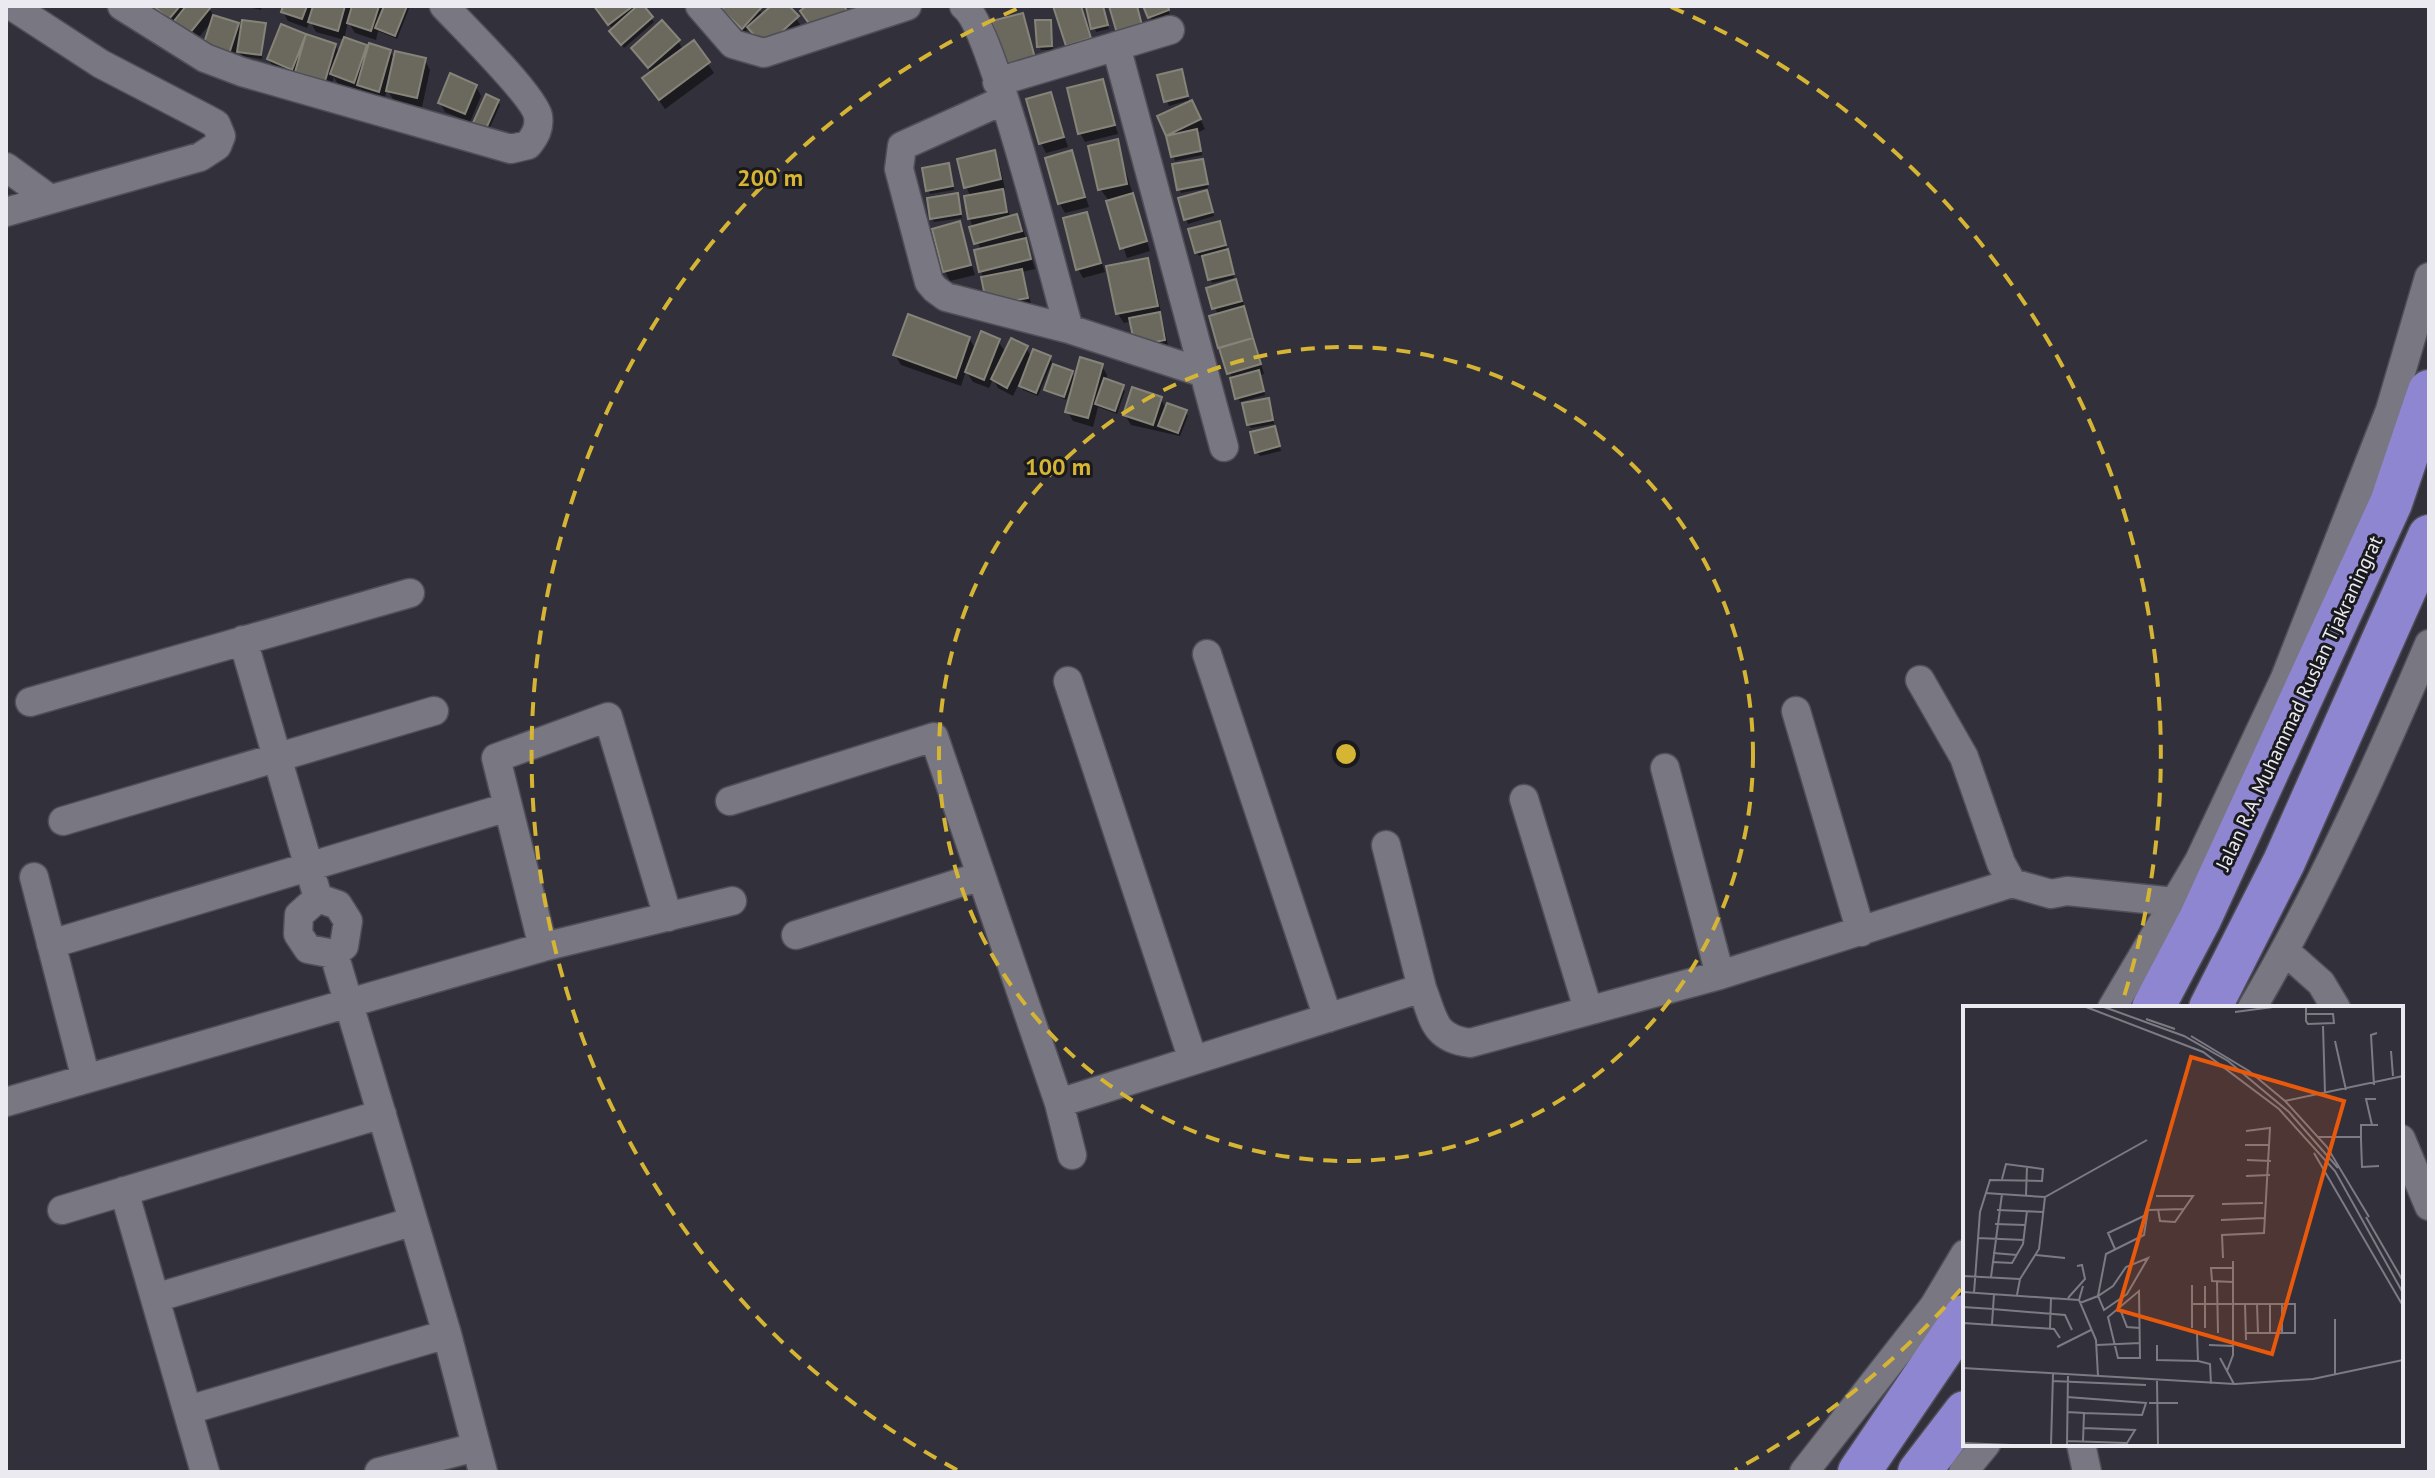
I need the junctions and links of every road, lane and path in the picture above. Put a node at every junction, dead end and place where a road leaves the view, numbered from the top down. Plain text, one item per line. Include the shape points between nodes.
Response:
1 (122, 6) edge
2 (444, 6) edge
3 (700, 6) edge
4 (907, 6) edge
5 (964, 6) edge
6 (12, 12) edge
7 (1170, 30) dead end
8 (1116, 46) junction
9 (1001, 91) junction
10 (6, 167) edge
11 (50, 199) junction
12 (6, 212) edge
13 (2429, 277) edge
14 (1069, 329) junction
15 (1204, 373) junction
16 (2429, 391) edge
17 (1224, 447) dead end
18 (2429, 536) edge
19 (410, 593) dead end
20 (243, 640) junction
21 (2429, 644) edge
22 (1207, 654) dead end
23 (1920, 680) dead end
24 (1068, 681) dead end
25 (30, 702) dead end
26 (434, 711) dead end
27 (1796, 711) dead end
28 (279, 756) junction
29 (1665, 768) dead end
30 (1524, 799) dead end
31 (730, 801) dead end
32 (508, 807) junction
33 (63, 821) dead end
34 (1386, 845) dead end
35 (311, 868) junction
36 (981, 876) junction
37 (34, 877) dead end
38 (2012, 883) junction
39 (318, 898) junction
40 (732, 901) dead end
41 (2175, 902) junction
42 (668, 917) junction
43 (1861, 932) junction
44 (796, 935) dead end
45 (51, 944) junction
46 (543, 947) junction
47 (2285, 951) junction
48 (334, 954) junction
49 (1720, 975) junction
50 (1422, 988) junction
51 (349, 1003) junction
52 (2113, 1006) edge
53 (2154, 1006) edge
54 (2211, 1006) edge
55 (2253, 1006) edge
56 (2335, 1006) edge
57 (1588, 1009) junction
58 (1328, 1018) junction
59 (1193, 1060) junction
60 (86, 1079) junction
61 (6, 1102) edge
62 (1059, 1103) junction
63 (382, 1114) junction
64 (2403, 1144) edge
65 (1072, 1155) dead end
66 (124, 1191) junction
67 (2429, 1206) edge
68 (62, 1210) dead end
69 (411, 1222) junction
70 (1963, 1257) edge
71 (155, 1298) junction
72 (1963, 1319) edge
73 (447, 1334) junction
74 (188, 1410) junction
75 (1963, 1415) edge
76 (1984, 1446) edge
77 (2081, 1446) edge
78 (479, 1459) edge
79 (205, 1472) edge
80 (379, 1472) edge
81 (1804, 1472) edge
82 (1859, 1472) edge
83 (1919, 1472) edge
84 (1963, 1472) edge
85 (2087, 1472) edge

1 - 2 street via 205,58 242,72 511,149 528,145 537,133 537,112
3 - 4 street via 733,44 764,53
5 - 9 street via 974,16
6 - 11 street via 216,124 221,136 217,146 200,157
7 - 8 street
8 - 9 street
8 - 15 street
9 - 14 street
9 - 14 street via 902,146 899,169 929,282 946,297
10 - 11 street
11 - 12 street
13 - 41 street, Jalan R.A. Muhammad Ruslan Tjakraningrat via 2390,410 2285,678
14 - 15 street
15 - 17 street
16 - 53 highway, Jalan R.A. Muhammad Ruslan Tjakraningrat via 2391,503 2200,919
18 - 54 highway via 2284,862
19 - 20 street
20 - 25 street
20 - 28 street
21 - 47 street via 2382,755
22 - 58 street
23 - 38 street via 1964,757
24 - 59 street
26 - 28 street
27 - 43 street
28 - 33 street
28 - 35 street
29 - 49 street
30 - 57 street
31 - 36 street via 934,737
32 - 35 street
32 - 42 street via 496,758 608,717
32 - 46 street
34 - 50 street
35 - 39 street
35 - 45 street
36 - 44 street
36 - 62 street
37 - 45 street
38 - 41 street via 2051,894 2067,891
38 - 43 street
39 - 48 street via 338,905 348,921 344,946
39 - 48 street via 299,915 298,934 308,949
40 - 42 street
41 - 52 street, Jalan R.A. Muhammad Ruslan Tjakraningrat
42 - 46 street
43 - 49 street
45 - 60 street
46 - 51 street
47 - 55 street
47 - 56 street via 2321,983
48 - 51 street
49 - 57 street
50 - 57 street via 1440,1032 1459,1042
50 - 58 street
51 - 60 street
51 - 63 street
58 - 59 street
59 - 62 street
60 - 61 street
62 - 65 street
63 - 66 street
63 - 69 street
64 - 67 street
66 - 68 street
66 - 71 street
69 - 71 street
69 - 73 street
70 - 81 street via 1934,1306
71 - 74 street
72 - 82 highway
73 - 74 street
73 - 78 street
74 - 79 street
75 - 83 highway
76 - 84 street
77 - 85 street
78 - 80 street

